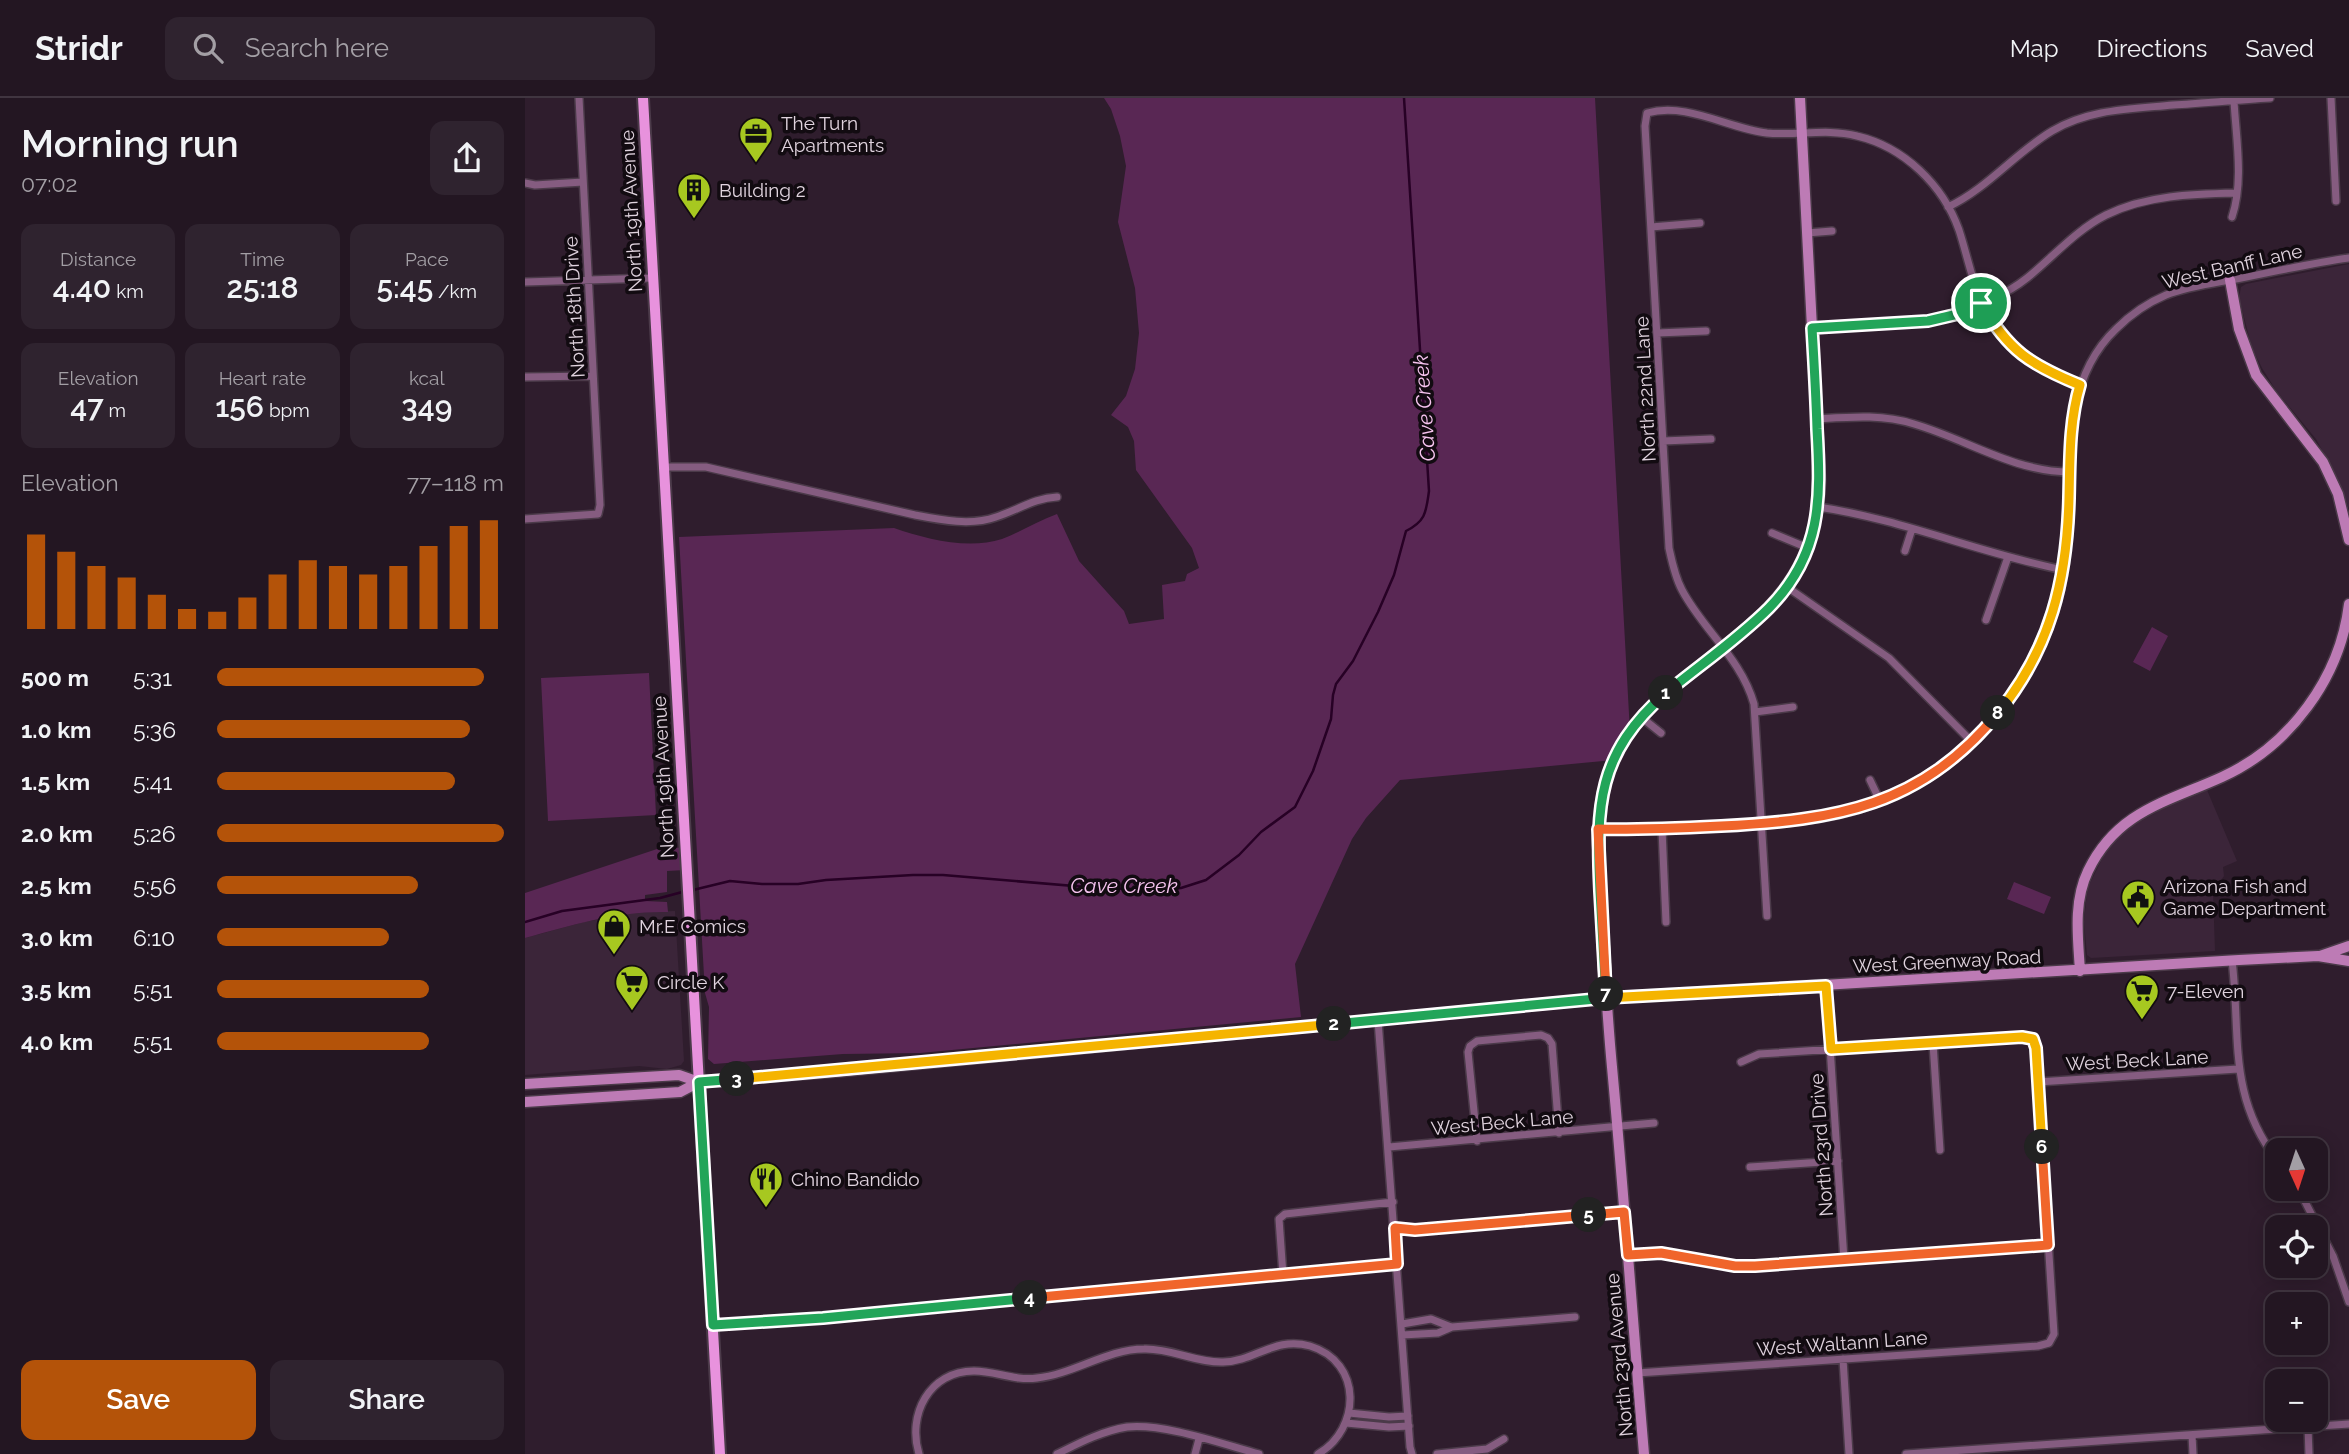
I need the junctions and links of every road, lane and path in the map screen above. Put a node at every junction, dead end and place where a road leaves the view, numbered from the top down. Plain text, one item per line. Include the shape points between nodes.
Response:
1 (579, 98) edge
2 (643, 98) edge
3 (1800, 98) edge
4 (2270, 98) edge
5 (2331, 98) edge
6 (2234, 101) junction
7 (1802, 133) junction
8 (583, 182) junction
9 (525, 183) edge
10 (2237, 193) junction
11 (2336, 201) dead end
12 (1948, 207) junction
13 (2232, 217) dead end
14 (1700, 223) dead end
15 (1651, 227) junction
16 (1832, 232) dead end
17 (1807, 233) junction
18 (2349, 258) edge
19 (652, 278) junction
20 (2230, 280) junction
21 (589, 281) junction
22 (525, 282) edge
23 (1981, 303) junction
24 (1812, 328) junction
25 (1706, 331) dead end
26 (1657, 333) junction
27 (593, 376) junction
28 (525, 377) edge
29 (2080, 385) junction
30 (1817, 419) junction
31 (1711, 439) dead end
32 (1663, 441) junction
33 (663, 467) junction
34 (2070, 471) junction
35 (1058, 497) dead end
36 (1818, 507) junction
37 (525, 519) edge
38 (1912, 530) junction
39 (1772, 533) dead end
40 (2349, 540) edge
41 (1808, 548) junction
42 (1905, 551) dead end
43 (2008, 557) junction
44 (2064, 570) junction
45 (1787, 586) junction
46 (2349, 604) edge
47 (1986, 620) dead end
48 (1723, 647) junction
49 (1793, 707) dead end
50 (1755, 712) junction
51 (1641, 717) junction
52 (1661, 733) dead end
53 (1972, 742) junction
54 (1870, 780) dead end
55 (1879, 801) junction
56 (1762, 824) junction
57 (1662, 828) junction
58 (1598, 829) junction
59 (1767, 916) dead end
60 (1666, 922) dead end
61 (2349, 946) edge
62 (2318, 956) junction
63 (2232, 960) junction
64 (2349, 961) edge
65 (2080, 971) junction
66 (1826, 986) junction
67 (1606, 998) junction
68 (1378, 1020) junction
69 (1933, 1043) junction
70 (1831, 1049) junction
71 (1741, 1062) dead end
72 (2238, 1069) junction
73 (699, 1082) junction
74 (2038, 1082) junction
75 (525, 1084) edge
76 (525, 1102) edge
77 (1654, 1123) dead end
78 (1617, 1126) junction
79 (1559, 1133) junction
80 (1477, 1141) junction
81 (2265, 1142) edge
82 (1389, 1147) junction
83 (1940, 1150) dead end
84 (1838, 1161) junction
85 (1750, 1167) dead end
86 (2305, 1201) edge
87 (1393, 1202) junction
88 (1624, 1212) junction
89 (1395, 1228) junction
90 (2048, 1245) junction
91 (1628, 1255) junction
92 (1845, 1260) junction
93 (1397, 1264) junction
94 (1283, 1275) junction
95 (2349, 1302) edge
96 (1575, 1317) dead end
97 (1431, 1319) junction
98 (1402, 1324) junction
99 (713, 1325) junction
100 (1452, 1327) junction
101 (1432, 1334) junction
102 (1402, 1335) junction
103 (1843, 1359) junction
104 (1637, 1373) junction
105 (1408, 1416) junction
106 (1379, 1417) junction
107 (1348, 1418) junction
108 (2349, 1424) edge
109 (1409, 1426) junction
110 (2328, 1426) edge
111 (1378, 1427) junction
112 (2265, 1430) edge
113 (2308, 1432) edge
114 (2192, 1435) junction
115 (1199, 1439) junction
116 (1504, 1439) dead end
117 (2071, 1442) junction
118 (1956, 1452) edge
119 (720, 1454) edge
120 (919, 1454) edge
121 (1057, 1454) edge
122 (1195, 1454) edge
123 (1259, 1454) edge
124 (1318, 1454) edge
125 (1412, 1454) edge
126 (1437, 1454) edge
127 (1644, 1454) edge
128 (1849, 1454) edge
129 (1906, 1454) edge
130 (2071, 1454) edge
131 (2193, 1454) edge
132 (2309, 1454) edge

1 - 8 street, North 18th Drive
2 - 19 main road, North 19th Avenue
3 - 7 street, North 23rd Avenue
4 - 6 street
5 - 11 street
6 - 10 street
6 - 12 street via 2116,110 2074,120 2036,141 1981,188
7 - 12 street via 1837,132 1888,148 1919,169
7 - 15 street, North 22nd Lane via 1761,132 1677,111 1647,113
7 - 17 street, North 23rd Avenue
8 - 9 street
8 - 21 street, North 18th Drive
10 - 13 street
10 - 23 street via 2155,199 2108,214 2071,238 2025,280
12 - 23 street
14 - 15 street
15 - 26 street, North 22nd Lane
16 - 17 street
17 - 24 street, North 23rd Avenue
18 - 20 street, West Banff Lane
19 - 21 street
19 - 33 main road, North 19th Avenue
20 - 29 street, West Banff Lane via 2174,293 2137,311 2101,345
20 - 40 street via 2239,329 2256,375 2323,462 2338,494
21 - 22 street
21 - 27 street, North 18th Drive
23 - 24 street via 1928,321
23 - 29 street via 2017,352 2049,373
24 - 30 street, North 23rd Avenue
25 - 26 street
26 - 32 street, North 22nd Lane
27 - 28 street
27 - 37 street, North 18th Drive via 598,514
29 - 34 street, West Banff Lane via 2073,411
30 - 34 street via 1866,416 1898,420 2027,466
30 - 36 street, North 23rd Avenue
31 - 32 street
32 - 48 street, North 22nd Lane via 1672,562 1691,606
33 - 35 street via 706,467 950,520 997,517 1040,498
33 - 73 main road, North 19th Avenue
34 - 44 street, West Banff Lane
36 - 38 street
36 - 41 street, North 23rd Avenue
38 - 42 street
38 - 43 street
39 - 41 street
41 - 45 street, North 23rd Avenue
43 - 44 street
43 - 47 street
44 - 53 street, West Banff Lane via 2050,624 2027,673
45 - 48 street, North 23rd Avenue
45 - 53 street via 1889,658
46 - 65 street via 2345,629 2327,674 2311,703 2285,733 2243,766 2146,809 2121,826 2102,848 2087,871 2079,902
48 - 50 street, North 22nd Lane via 1745,678
48 - 51 street, North 23rd Avenue
49 - 50 street
50 - 56 street, North 22nd Lane
51 - 52 street
51 - 58 street, North 23rd Avenue via 1610,769
53 - 55 street, West Banff Lane via 1937,771
54 - 55 street
55 - 56 street, West Banff Lane via 1844,813
56 - 57 street, West Banff Lane
56 - 59 street, North 22nd Lane
57 - 58 street, West Banff Lane
57 - 60 street
58 - 67 street, North 23rd Avenue
61 - 62 street, West Greenway Road
62 - 63 street, West Greenway Road
62 - 64 street, West Greenway Road
63 - 65 street, West Greenway Road
63 - 72 street
65 - 66 street, West Greenway Road
66 - 67 street, West Greenway Road
66 - 70 street, North 23rd Drive
67 - 68 street, West Greenway Road
67 - 78 street, North 23rd Avenue
68 - 73 street, West Greenway Road
68 - 82 street
69 - 70 street
69 - 74 street via 2033,1039
69 - 83 street
70 - 71 street via 1759,1054
70 - 84 street, North 23rd Drive
72 - 74 street, West Beck Lane
72 - 81 street via 2252,1117
73 - 75 street, West Greenway Road via 679,1075
73 - 76 street, West Greenway Road via 680,1092
73 - 99 main road, North 19th Avenue
74 - 90 street
77 - 78 street
78 - 79 street, West Beck Lane
78 - 88 street, North 23rd Avenue
79 - 80 street, West Beck Lane
79 - 80 street via 1548,1038 1477,1041 1468,1052
80 - 82 street, West Beck Lane
82 - 87 street
84 - 85 street
84 - 92 street, North 23rd Drive
86 - 95 street via 2333,1256
87 - 89 street
87 - 94 street via 1285,1214 1278,1228
88 - 89 street
88 - 91 street, North 23rd Avenue
89 - 93 street
90 - 92 street
90 - 103 street, West Waltann Lane via 2054,1334 2049,1343
91 - 92 street via 1675,1254 1745,1267
91 - 104 street, North 23rd Avenue
93 - 94 street
93 - 98 street
94 - 99 street
96 - 100 street
97 - 98 street
97 - 100 street
97 - 101 street
98 - 102 street
99 - 119 main road, North 19th Avenue
100 - 101 street
101 - 102 street
102 - 105 street
103 - 104 street, West Waltann Lane
103 - 128 street
104 - 127 street, North 23rd Avenue
105 - 106 street
105 - 109 street
106 - 107 street
106 - 111 street
107 - 111 street
107 - 120 street via 1350,1395 1342,1371 1313,1347 1275,1345 1223,1362 1145,1348 1037,1378 978,1371 954,1374 940,1381 920,1405 915,1428
107 - 124 street via 1335,1441
108 - 110 street
109 - 111 street
109 - 125 street
112 - 114 street
113 - 132 street
114 - 117 street
114 - 131 street
115 - 121 street via 1158,1428 1127,1427
115 - 122 street
115 - 123 street
116 - 126 street via 1487,1449
117 - 118 street
117 - 130 street
118 - 129 street

